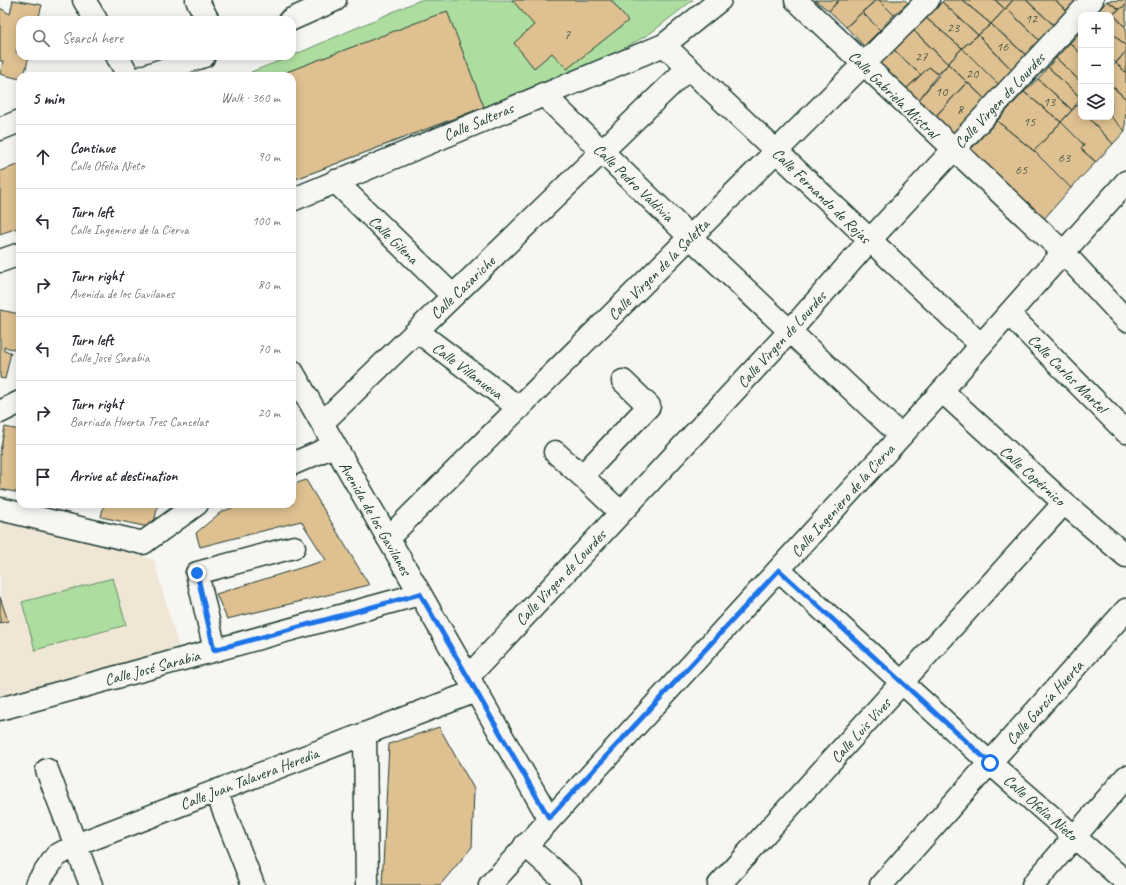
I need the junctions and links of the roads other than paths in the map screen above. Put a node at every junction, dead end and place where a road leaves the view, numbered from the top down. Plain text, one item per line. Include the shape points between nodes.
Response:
1 (84, 0) edge
2 (197, 0) edge
3 (335, 0) edge
4 (720, 0) edge
5 (796, 0) edge
6 (928, 0) edge
7 (1092, 0) edge
8 (94, 16) edge
9 (206, 16) edge
10 (296, 17) edge
11 (664, 45) junction
12 (119, 60) edge
13 (192, 60) edge
14 (864, 64) junction
15 (688, 68) junction
16 (127, 72) edge
17 (157, 72) edge
18 (543, 94) junction
19 (16, 122) edge
20 (0, 128) edge
21 (953, 150) junction
22 (603, 152) junction
23 (776, 152) junction
24 (336, 181) junction
25 (1126, 182) edge
26 (296, 198) edge
27 (690, 237) junction
28 (869, 240) junction
29 (1063, 252) junction
30 (16, 255) edge
31 (0, 261) edge
32 (453, 296) junction
33 (1009, 314) junction
34 (1126, 320) edge
35 (417, 331) junction
36 (790, 331) junction
37 (981, 344) junction
38 (296, 377) edge
39 (623, 381) dead end
40 (942, 391) junction
41 (16, 404) edge
42 (519, 408) junction
43 (0, 412) edge
44 (322, 423) junction
45 (1126, 432) edge
46 (900, 435) junction
47 (334, 446) junction
48 (555, 452) dead end
49 (296, 462) edge
50 (582, 476) junction
51 (1064, 503) junction
52 (0, 508) edge
53 (191, 508) edge
54 (620, 512) junction
55 (388, 538) junction
56 (294, 547) dead end
57 (1126, 556) edge
58 (779, 570) junction
59 (420, 594) junction
60 (1126, 610) edge
61 (214, 650) junction
62 (472, 684) junction
63 (902, 684) junction
64 (0, 709) edge
65 (365, 734) junction
66 (990, 763) junction
67 (47, 770) dead end
68 (1126, 777) edge
69 (216, 791) junction
70 (549, 818) junction
71 (1074, 836) junction
72 (76, 845) junction
73 (525, 846) junction
74 (1126, 882) edge
75 (36, 885) edge
76 (92, 885) edge
77 (253, 885) edge
78 (367, 885) edge
79 (490, 885) edge
80 (570, 885) edge
81 (719, 885) edge
82 (881, 885) edge
83 (1033, 885) edge

1 - 8 street
2 - 9 street
3 - 10 street
4 - 11 street, Calle Salteras
5 - 14 street, Calle Gabriela Mistral
6 - 14 street, Calle Virgen de la Saletta
7 - 21 street, Calle Virgen de Lourdes
11 - 15 street, Calle Fernando de Rojas
11 - 18 street, Calle Salteras
12 - 16 street
13 - 17 street
14 - 21 street, Calle Gabriela Mistral
14 - 23 street, Calle Virgen de la Saletta
15 - 22 street, Calle Casariche
15 - 23 street, Calle Fernando de Rojas
18 - 22 street, Calle Pedro Valdivia
18 - 24 street, Calle Salteras
19 - 20 street
21 - 28 street, Calle Virgen de Lourdes
21 - 29 street, Calle Gabriela Mistral
22 - 27 street, Calle Pedro Valdivia
22 - 32 street, Calle Casariche
23 - 27 street, Calle Virgen de la Saletta
23 - 28 street, Calle Fernando de Rojas
24 - 26 street, Calle Salteras
24 - 32 street, Calle Gilena
25 - 29 street, Calle Ingeniero de la Cierva
27 - 36 street, Calle Pedro Valdivia
27 - 42 street, Calle Virgen de la Saletta
28 - 36 street, Calle Virgen de Lourdes
28 - 37 street, Calle Fernando de Rojas
29 - 33 street, Calle Ingeniero de la Cierva
29 - 34 street, Calle Gabriela Mistral
30 - 31 street
32 - 35 street, Calle Casariche
33 - 37 street, Calle Ingeniero de la Cierva
33 - 45 street, Calle Carlos Martel
35 - 42 street, Calle Villanueva
35 - 44 street, Calle Casariche
36 - 46 street, Calle Pedro Valdivia
36 - 54 street, Calle Virgen de Lourdes
37 - 40 street, Calle Ingeniero de la Cierva
38 - 44 street, Avenida de los Gavilanes
39 - 50 street via 649,406
40 - 46 street, Calle Ingeniero de la Cierva
40 - 51 street, Calle Copérnico
41 - 43 street
42 - 55 street, Calle Virgen de la Saletta
44 - 47 street, Avenida de los Gavilanes
46 - 58 street, Calle Ingeniero de la Cierva
47 - 49 street, Avenida de los Gavilanes
47 - 55 street, Avenida de los Gavilanes
48 - 50 street
50 - 54 street
51 - 57 street, Calle Copérnico
51 - 63 street, Calle Luis Vives
52 - 53 street via 143,543
54 - 62 street, Calle Virgen de Lourdes
55 - 59 street, Avenida de los Gavilanes
56 - 61 street via 197,573
58 - 63 street, Calle Ofelia Nieto
58 - 70 street, Calle Ingeniero de la Cierva
59 - 61 street, Calle José Sarabia
59 - 62 street, Avenida de los Gavilanes
60 - 66 street, Calle García Huerta
61 - 64 street, Calle José Sarabia
62 - 65 street, Calle Juan Talavera Heredia
62 - 70 street, Avenida de los Gavilanes
63 - 66 street, Calle Ofelia Nieto
63 - 81 street, Calle Luis Vives
65 - 69 street, Calle Juan Talavera Heredia
65 - 78 street
66 - 71 street, Calle Ofelia Nieto
66 - 82 street, Calle García Huerta
67 - 72 street
68 - 71 street
69 - 72 street, Calle Juan Talavera Heredia
69 - 77 street
70 - 73 street, Calle Ingeniero de la Cierva
71 - 74 street, Calle Ofelia Nieto
71 - 83 street
72 - 75 street, Calle Juan Talavera Heredia via 56,856
72 - 76 street
73 - 79 street, Calle Ingeniero de la Cierva
73 - 80 street

